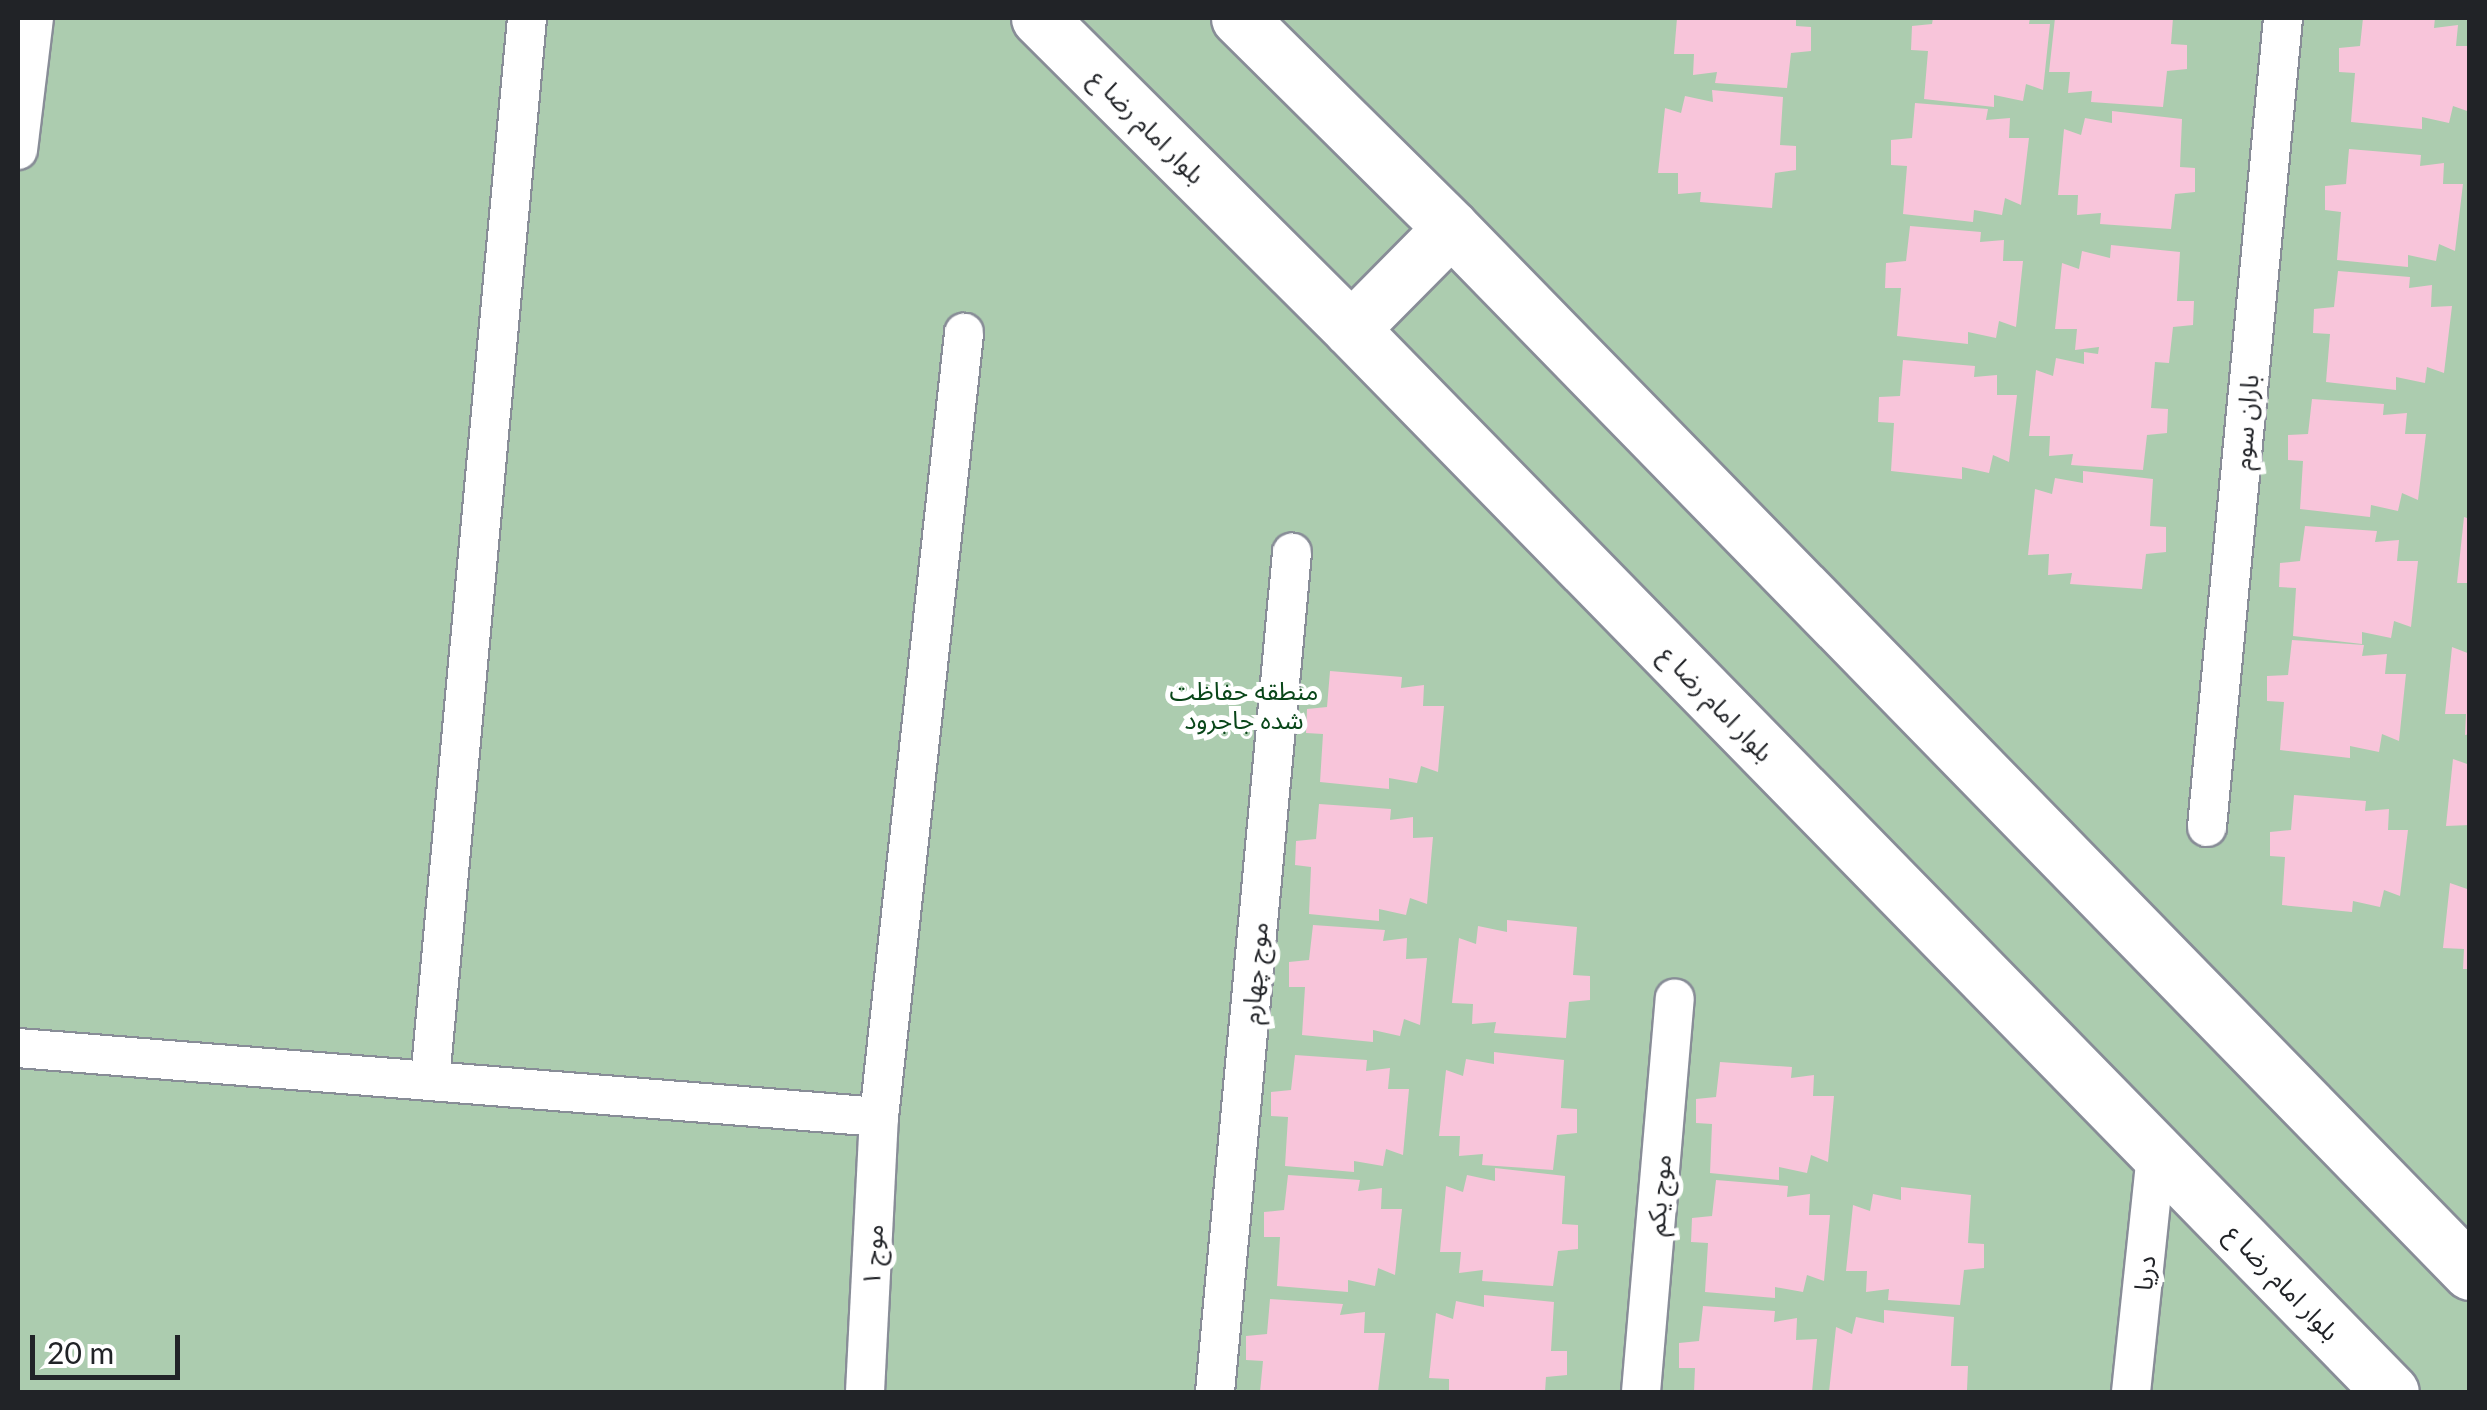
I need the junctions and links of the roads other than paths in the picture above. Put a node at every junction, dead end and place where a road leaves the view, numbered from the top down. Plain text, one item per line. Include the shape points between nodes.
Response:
1 (34, 18) edge
2 (527, 18) edge
3 (1038, 18) edge
4 (1239, 18) edge
5 (2283, 18) edge
6 (18, 150) edge
7 (1451, 228) junction
8 (1351, 329) junction
9 (964, 333) dead end
10 (1292, 553) dead end
11 (2207, 827) dead end
12 (1676, 998) dead end
13 (18, 1048) edge
14 (430, 1080) junction
15 (879, 1116) junction
16 (2156, 1152) junction
17 (2470, 1272) edge
18 (864, 1392) edge
19 (1216, 1392) edge
20 (1641, 1392) edge
21 (2131, 1392) edge
22 (2390, 1392) edge

1 - 6 street
2 - 14 street
3 - 8 main road, بلوار امام رضا ع
4 - 7 main road
5 - 11 street, باران سوم
7 - 8 main road
7 - 17 main road
8 - 16 main road, بلوار امام رضا ع
9 - 15 street, موج ۱
10 - 19 street, موج چهارم
12 - 20 street, موج یکم
13 - 14 street
14 - 15 street
15 - 18 street, موج ۱
16 - 21 street, دریا
16 - 22 main road, بلوار امام رضا ع

